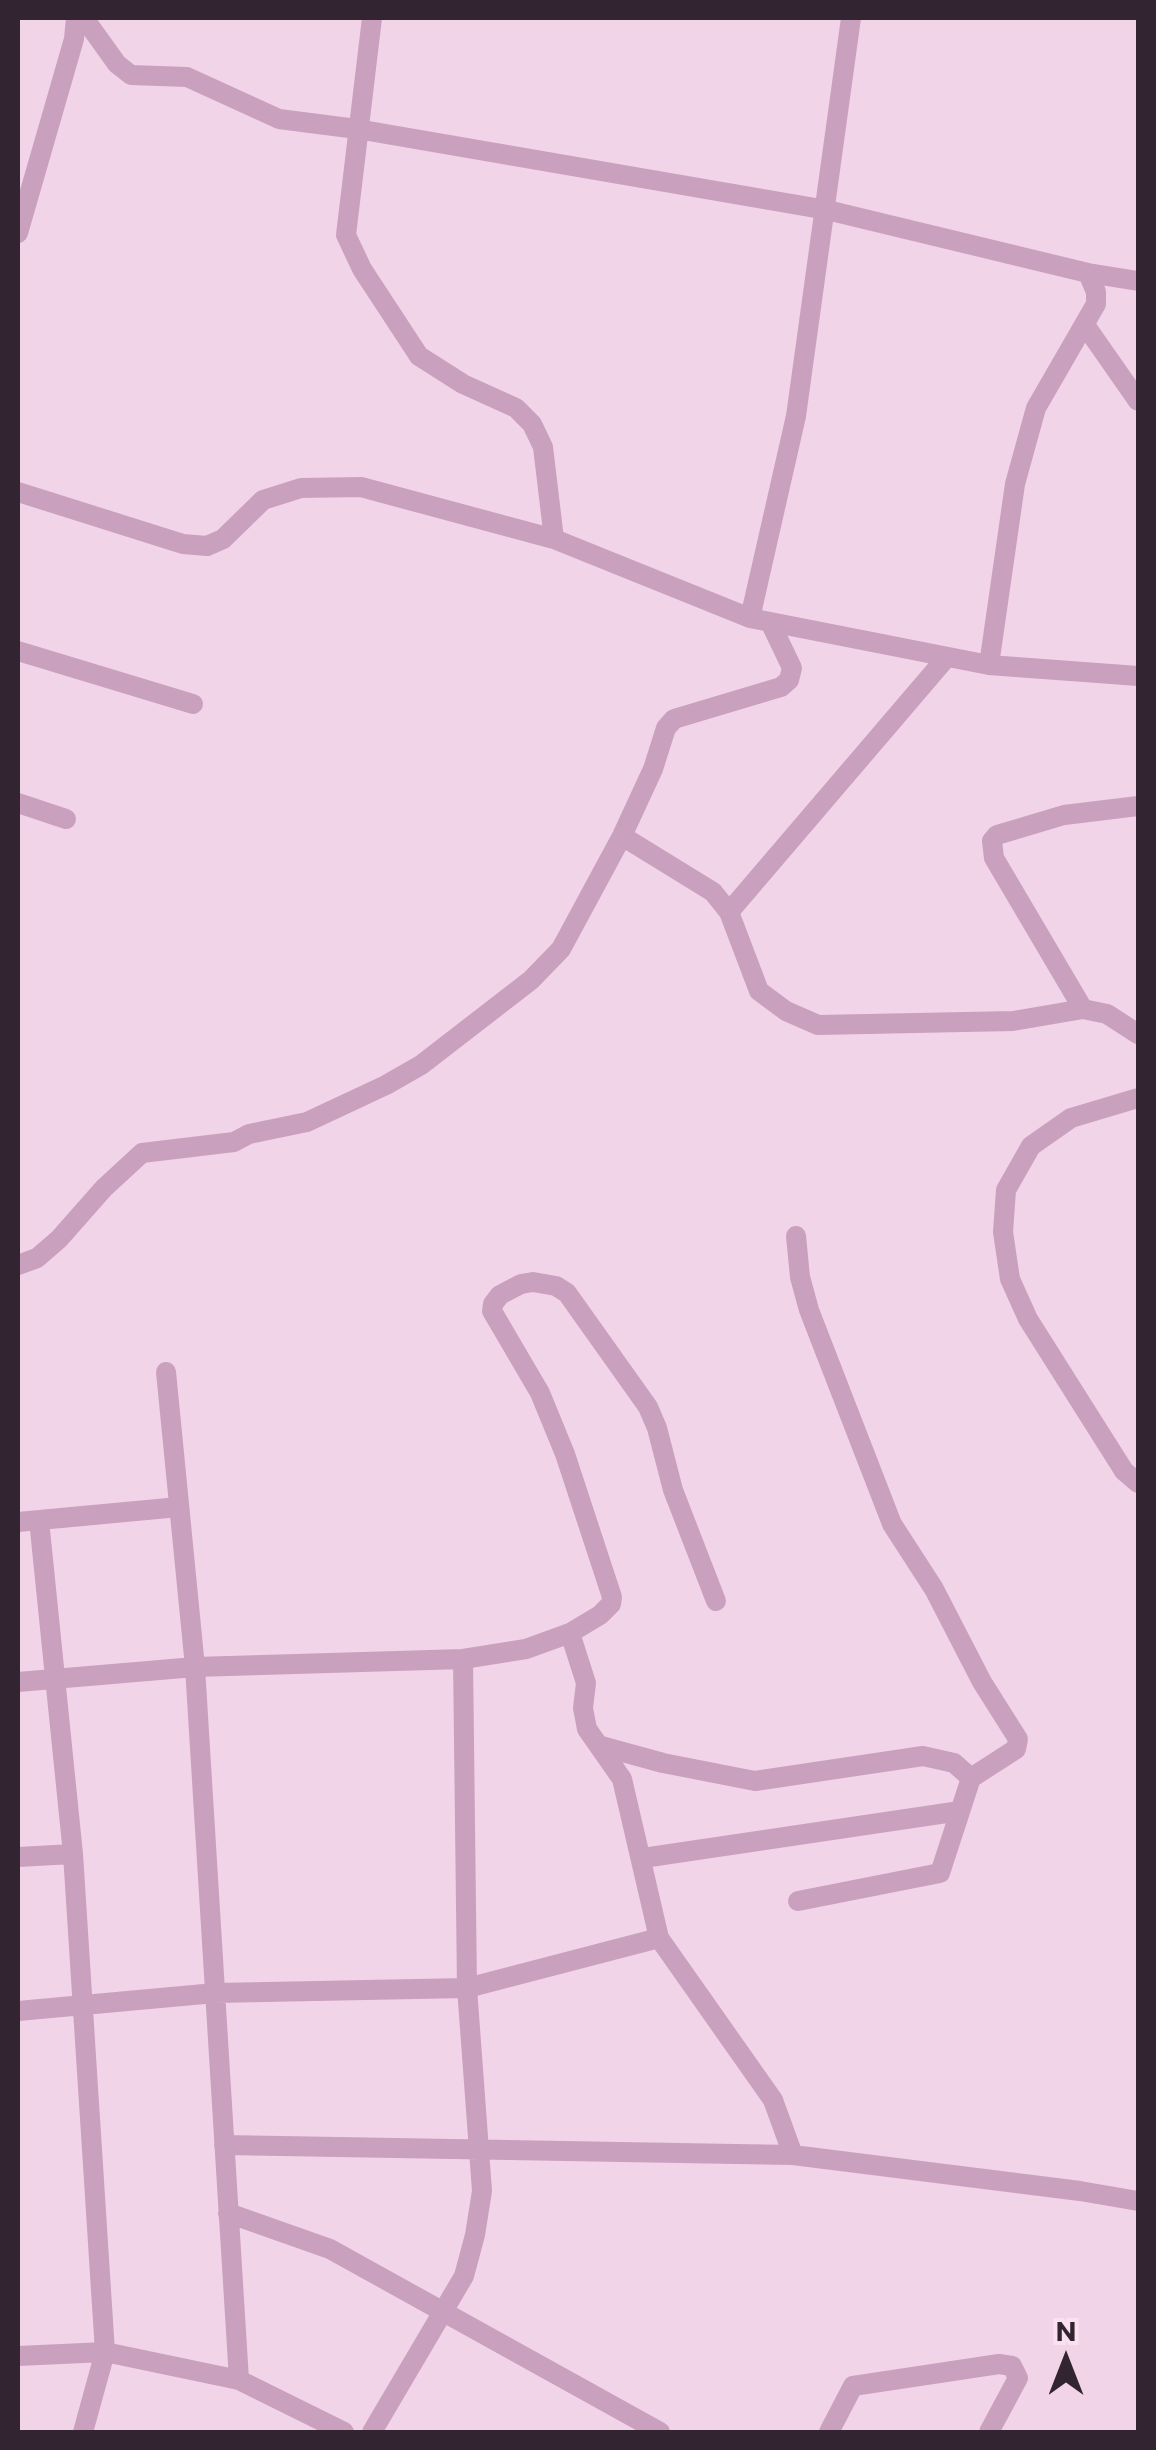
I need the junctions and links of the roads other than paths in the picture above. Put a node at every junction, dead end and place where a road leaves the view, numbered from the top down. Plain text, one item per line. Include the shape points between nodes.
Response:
1 (76, 18) edge
2 (84, 18) edge
3 (372, 18) edge
4 (851, 18) edge
5 (357, 130) junction
6 (827, 210) junction
7 (18, 233) edge
8 (1088, 273) junction
9 (1138, 281) edge
10 (1085, 325) junction
11 (1138, 401) edge
12 (18, 492) edge
13 (554, 539) junction
14 (760, 620) junction
15 (18, 650) edge
16 (946, 658) junction
17 (989, 665) junction
18 (1138, 676) edge
19 (193, 704) dead end
20 (18, 803) edge
21 (1138, 806) edge
22 (66, 819) dead end
23 (622, 836) junction
24 (729, 912) junction
25 (1084, 1009) junction
26 (1138, 1034) edge
27 (1138, 1098) edge
28 (796, 1236) dead end
29 (18, 1265) edge
30 (166, 1372) dead end
31 (1138, 1483) edge
32 (179, 1507) junction
33 (28, 1521) edge
34 (716, 1602) dead end
35 (570, 1633) junction
36 (463, 1659) junction
37 (194, 1667) junction
38 (56, 1678) junction
39 (18, 1682) edge
40 (601, 1746) junction
41 (971, 1778) junction
42 (960, 1811) junction
43 (72, 1854) junction
44 (18, 1857) edge
45 (643, 1858) junction
46 (798, 1902) dead end
47 (660, 1938) junction
48 (467, 1988) junction
49 (215, 1992) junction
50 (84, 2004) junction
51 (18, 2011) edge
52 (224, 2145) junction
53 (481, 2148) junction
54 (793, 2155) junction
55 (1136, 2202) edge
56 (228, 2212) junction
57 (440, 2312) junction
58 (106, 2352) junction
59 (18, 2356) edge
60 (239, 2380) junction
61 (83, 2432) edge
62 (344, 2432) edge
63 (372, 2432) edge
64 (660, 2432) edge
65 (829, 2432) edge
66 (989, 2432) edge

1 - 7 street
2 - 5 street via 131,75 187,77 280,120
3 - 5 street
4 - 6 street
5 - 6 street
5 - 13 street via 346,235 362,269 419,356 516,408 532,424 543,447
6 - 8 street
6 - 14 street
8 - 9 street
8 - 10 street via 1097,297
10 - 11 street
10 - 17 street via 1036,408 1015,484
12 - 13 street via 183,544 223,539 263,500 300,488 361,488
13 - 14 street
14 - 16 street
14 - 23 street via 792,668 789,680 674,719
15 - 19 street
16 - 17 street
16 - 24 street
17 - 18 street
20 - 22 street
21 - 25 street via 1064,815 992,841 994,858
23 - 24 street via 713,892
23 - 29 street via 548,965 420,1065 306,1122 234,1142 142,1153 60,1238
24 - 25 street via 759,991 818,1025 1014,1021
25 - 26 street via 1107,1014
27 - 31 street via 1071,1118 1031,1146 1006,1190 1003,1232 1010,1279 1028,1319 1124,1472
28 - 41 street via 809,1310 892,1524 1016,1730 1016,1748
30 - 32 street
32 - 33 street
32 - 37 street
33 - 38 street
34 - 35 street via 648,1407 567,1293 521,1284 500,1295 494,1316 540,1393 612,1597 600,1614
35 - 36 street via 526,1649
35 - 40 street via 586,1683 587,1729
36 - 37 street
36 - 48 street
37 - 38 street
37 - 49 street
38 - 39 street
38 - 43 street
40 - 41 street via 755,1781 923,1756 954,1763
40 - 45 street via 622,1779
41 - 42 street
42 - 45 street
42 - 46 street via 940,1874
43 - 44 street
43 - 50 street
45 - 47 street
47 - 48 street
47 - 54 street via 773,2100
48 - 49 street
48 - 53 street
49 - 50 street
49 - 52 street
50 - 51 street
50 - 58 street
52 - 53 street
52 - 56 street
53 - 54 street
53 - 57 street via 475,2235 464,2276
54 - 55 street
56 - 57 street via 330,2248
56 - 60 street
57 - 63 street
57 - 64 street
58 - 59 street
58 - 60 street
58 - 61 street
60 - 62 street
65 - 66 street via 853,2386 1012,2366 1018,2378

